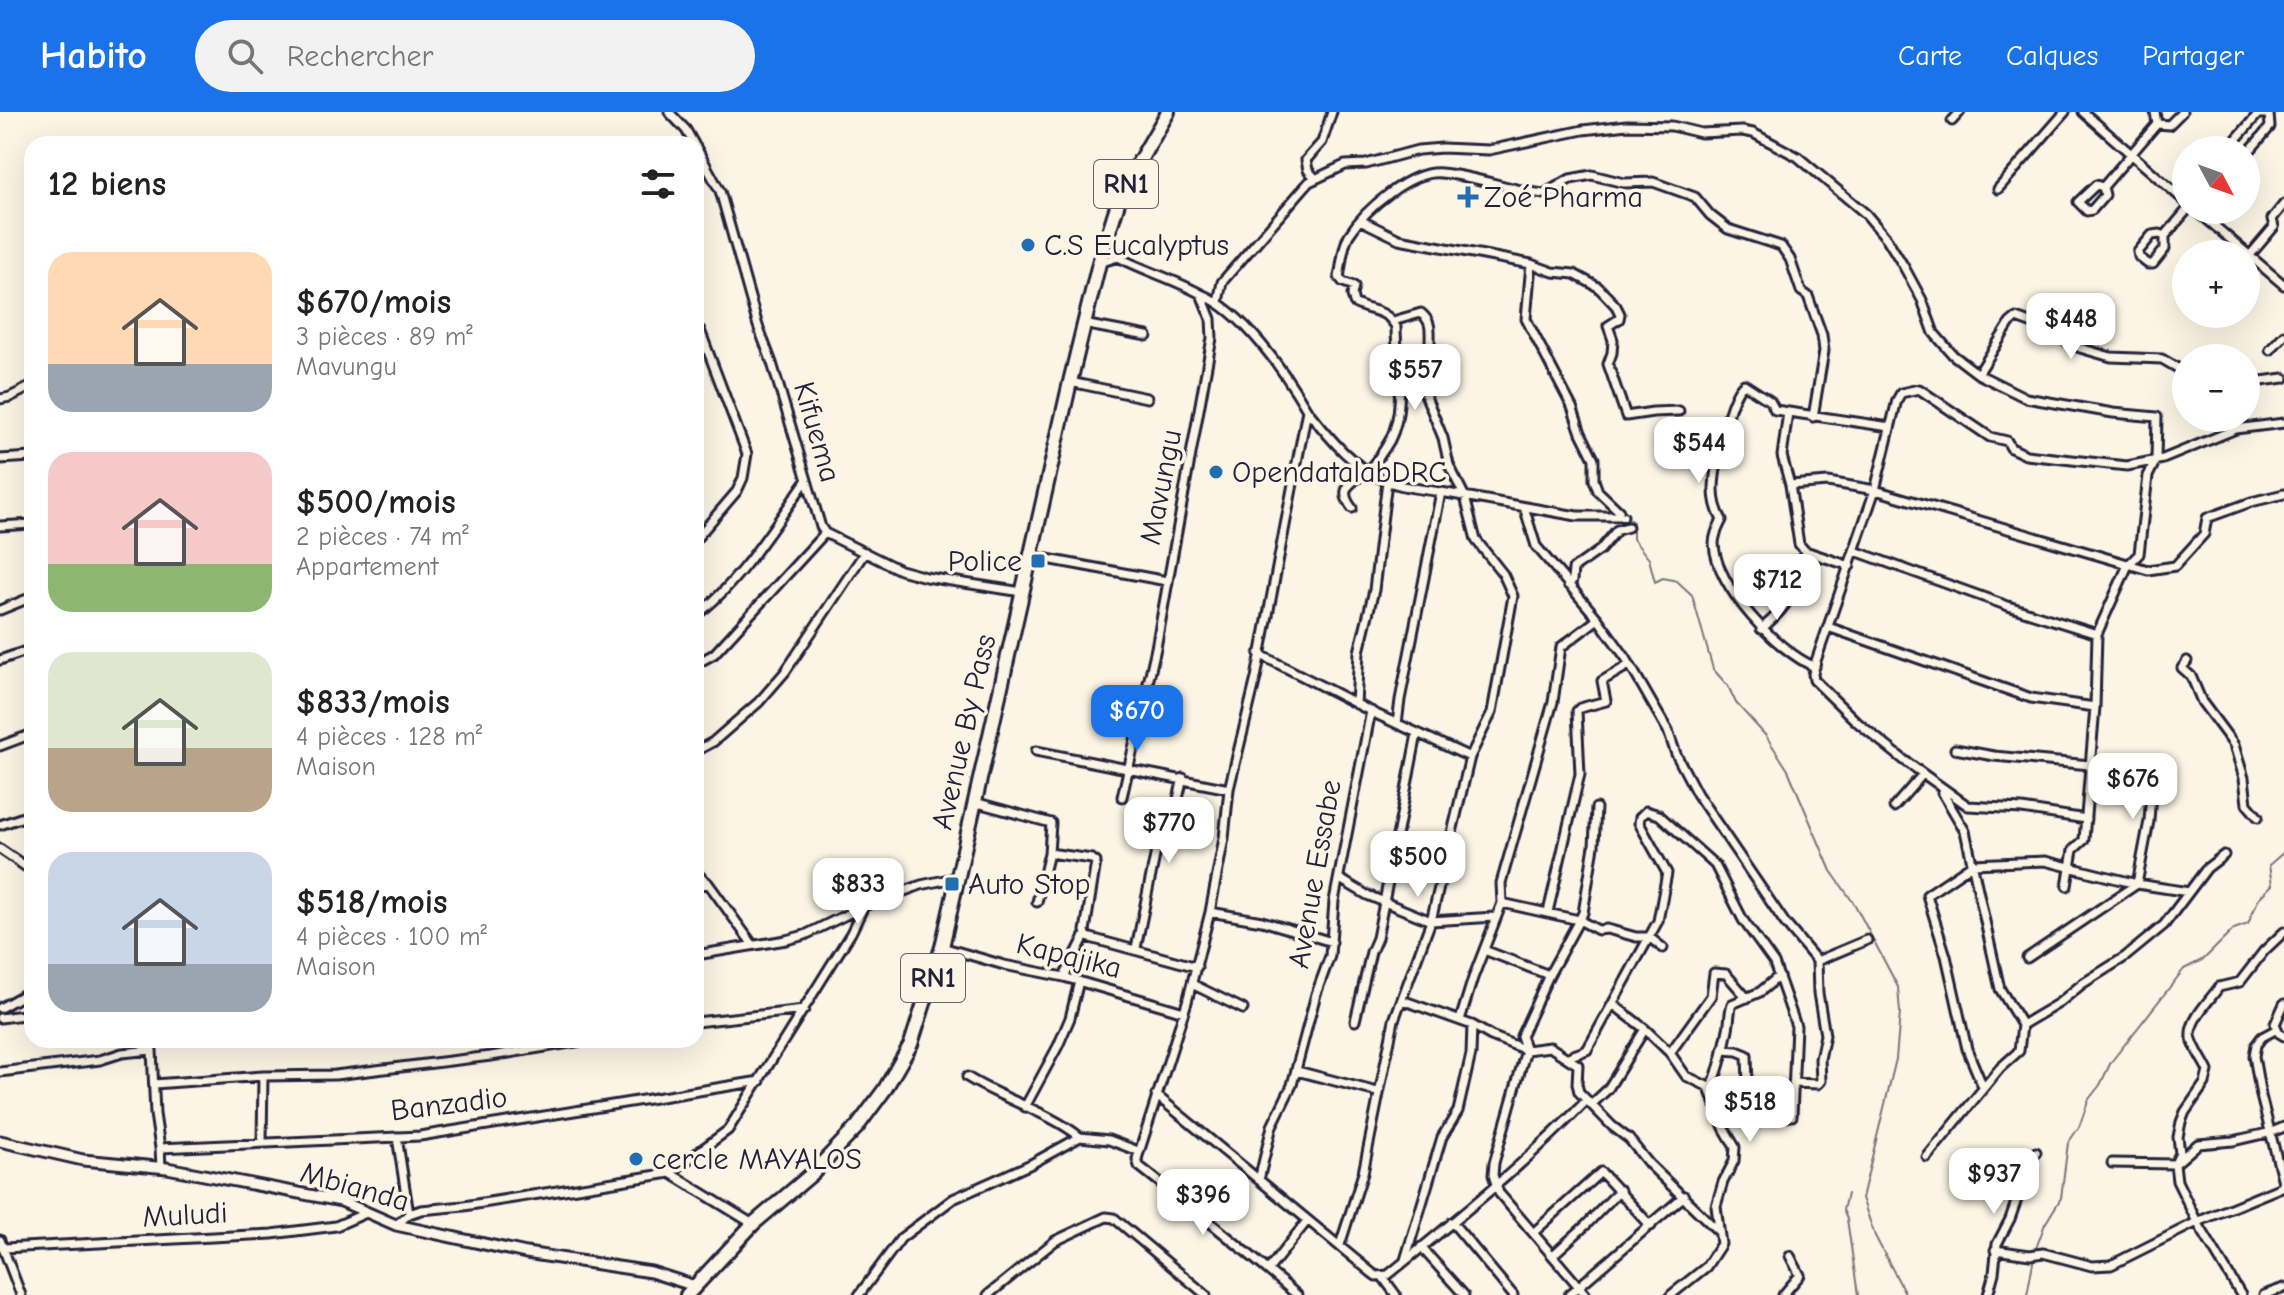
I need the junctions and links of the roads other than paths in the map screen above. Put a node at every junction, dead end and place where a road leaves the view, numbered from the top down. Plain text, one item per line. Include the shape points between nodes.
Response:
1 (669, 112) edge
2 (1168, 112) edge
3 (1332, 112) edge
4 (1960, 112) edge
5 (2065, 112) edge
6 (2083, 112) edge
7 (2155, 112) edge
8 (2182, 112) edge
9 (2270, 113) edge
10 (1952, 121) dead end
11 (2157, 124) junction
12 (689, 136) edge
13 (2239, 136) edge
14 (2260, 139) edge
15 (2131, 154) junction
16 (704, 162) edge
17 (1315, 178) junction
18 (2103, 187) dead end
19 (1998, 189) dead end
20 (2172, 190) edge
21 (2284, 204) edge
22 (1362, 221) junction
23 (2175, 224) edge
24 (2211, 224) edge
25 (2274, 227) junction
26 (2284, 227) edge
27 (2165, 236) junction
28 (2228, 240) edge
29 (2260, 244) edge
30 (1099, 263) junction
31 (1531, 264) junction
32 (2260, 267) edge
33 (2284, 285) edge
34 (1201, 294) junction
35 (1218, 302) junction
36 (1393, 321) junction
37 (1083, 324) junction
38 (2284, 335) edge
39 (1147, 336) dead end
40 (704, 341) edge
41 (2270, 350) dead end
42 (2172, 365) edge
43 (1978, 374) junction
44 (2284, 378) edge
45 (2260, 381) edge
46 (1070, 382) junction
47 (24, 390) edge
48 (1147, 398) dead end
49 (0, 399) edge
50 (1307, 410) junction
51 (1679, 411) dead end
52 (1788, 412) junction
53 (1813, 417) junction
54 (2284, 423) edge
55 (1890, 427) junction
56 (24, 458) edge
57 (0, 459) edge
58 (2156, 460) junction
59 (1369, 470) junction
60 (806, 481) junction
61 (1387, 481) junction
62 (1790, 485) junction
63 (1875, 490) junction
64 (1441, 492) junction
65 (2284, 494) edge
66 (1465, 497) junction
67 (1524, 507) junction
68 (1352, 508) dead end
69 (24, 524) edge
70 (0, 526) edge
71 (1628, 527) dead end
72 (704, 530) edge
73 (825, 533) junction
74 (1805, 551) junction
75 (1855, 551) junction
76 (865, 552) junction
77 (1031, 556) junction
78 (2128, 565) junction
79 (1850, 566) junction
80 (1167, 581) junction
81 (1568, 585) junction
82 (1022, 592) junction
83 (24, 600) edge
84 (704, 605) edge
85 (0, 610) edge
86 (1598, 619) junction
87 (1828, 627) junction
88 (1761, 629) junction
89 (2097, 634) junction
90 (24, 652) edge
91 (1259, 654) junction
92 (0, 660) edge
93 (704, 660) edge
94 (2187, 661) dead end
95 (1629, 665) junction
96 (1815, 667) junction
97 (1356, 704) junction
98 (2095, 707) junction
99 (1371, 711) junction
100 (1397, 724) junction
101 (1417, 734) junction
102 (24, 737) edge
103 (0, 746) edge
104 (704, 747) edge
105 (1955, 749) dead end
106 (1036, 751) dead end
107 (1470, 757) junction
108 (2153, 761) dead end
109 (2090, 765) junction
110 (1129, 767) junction
111 (1923, 774) junction
112 (1183, 778) junction
113 (1939, 787) junction
114 (1229, 789) junction
115 (1122, 797) dead end
116 (974, 802) junction
117 (1894, 807) dead end
118 (1596, 808) dead end
119 (24, 817) edge
120 (2258, 817) dead end
121 (2086, 819) junction
122 (0, 825) edge
123 (0, 849) edge
124 (1049, 853) junction
125 (2224, 855) dead end
126 (1973, 864) junction
127 (24, 866) edge
128 (2069, 869) junction
129 (959, 877) junction
130 (1340, 879) junction
131 (704, 880) edge
132 (708, 883) junction
133 (704, 884) edge
134 (2137, 884) junction
135 (2067, 886) dead end
136 (2189, 892) junction
137 (1037, 902) dead end
138 (1383, 903) junction
139 (1502, 903) junction
140 (864, 906) junction
141 (1210, 912) junction
142 (1548, 912) junction
143 (1495, 917) junction
144 (1579, 920) junction
145 (1431, 921) junction
146 (1085, 934) junction
147 (2283, 936) edge
148 (1649, 937) junction
149 (1867, 940) dead end
150 (1332, 942) junction
151 (753, 945) junction
152 (942, 947) junction
153 (1136, 948) junction
154 (1663, 948) dead end
155 (1484, 950) junction
156 (704, 954) edge
157 (2027, 958) dead end
158 (1817, 961) junction
159 (1197, 967) junction
160 (1549, 975) junction
161 (1779, 976) junction
162 (1064, 977) junction
163 (1079, 981) junction
164 (1192, 984) junction
165 (24, 994) edge
166 (1747, 998) junction
167 (1402, 1000) junction
168 (2284, 1004) edge
169 (1614, 1005) junction
170 (0, 1008) edge
171 (1243, 1009) dead end
172 (804, 1010) junction
173 (1184, 1012) junction
174 (24, 1015) edge
175 (0, 1018) edge
176 (1460, 1020) junction
177 (704, 1021) edge
178 (1355, 1021) dead end
179 (1472, 1025) junction
180 (2022, 1025) junction
181 (1645, 1029) junction
182 (2277, 1029) junction
183 (2284, 1036) edge
184 (540, 1048) edge
185 (1526, 1050) junction
186 (1723, 1050) junction
187 (1670, 1053) junction
188 (1568, 1057) junction
189 (1297, 1071) junction
190 (0, 1072) edge
191 (263, 1076) junction
192 (967, 1077) dead end
193 (760, 1081) junction
194 (1793, 1083) junction
195 (154, 1084) junction
196 (1983, 1087) junction
197 (1711, 1088) junction
198 (1377, 1092) junction
199 (1156, 1095) junction
200 (1589, 1102) junction
201 (1025, 1107) junction
202 (2284, 1127) edge
203 (2272, 1132) junction
204 (397, 1137) junction
205 (1080, 1137) junction
206 (0, 1141) edge
207 (262, 1142) junction
208 (160, 1148) junction
209 (1138, 1151) junction
210 (2036, 1152) dead end
211 (1927, 1157) dead end
212 (2112, 1163) dead end
213 (2175, 1164) junction
214 (161, 1167) junction
215 (1971, 1169) dead end
216 (670, 1173) junction
217 (1259, 1180) junction
218 (2284, 1186) edge
219 (1496, 1187) junction
220 (1620, 1190) junction
221 (2018, 1194) junction
222 (1684, 1196) junction
223 (366, 1213) junction
224 (409, 1214) junction
225 (1307, 1221) junction
226 (1452, 1222) junction
227 (2197, 1222) junction
228 (753, 1224) junction
229 (396, 1225) junction
230 (1651, 1226) junction
231 (1719, 1231) junction
232 (1533, 1233) junction
233 (2, 1244) edge
234 (1340, 1245) junction
235 (1421, 1247) junction
236 (1995, 1250) junction
237 (1553, 1255) junction
238 (1790, 1256) dead end
239 (1405, 1261) junction
240 (1269, 1269) junction
241 (1382, 1276) junction
242 (1579, 1286) junction
243 (2284, 1288) edge
244 (691, 1290) edge
245 (21, 1295) edge
246 (859, 1295) edge
247 (988, 1295) edge
248 (1206, 1295) edge
249 (1297, 1295) edge
250 (1396, 1295) edge
251 (1464, 1295) edge
252 (1513, 1295) edge
253 (1569, 1295) edge
254 (1586, 1295) edge
255 (1671, 1295) edge
256 (1783, 1295) edge
257 (1988, 1295) edge
258 (2241, 1295) edge
259 (2264, 1295) edge

1 - 12 street, Kifuema
2 - 30 highway, Avenue By Pass / RN1 via 1121,193
3 - 17 street via 1322,142 1306,160
4 - 10 street
5 - 19 street
6 - 15 street
7 - 11 street
8 - 11 street via 2169,125
9 - 13 street via 2258,114
9 - 14 street via 2270,127
11 - 15 street
15 - 18 street
15 - 20 street
16 - 60 street, Kifuema via 720,191
17 - 35 street via 1222,282
17 - 43 street via 1345,165 1418,150 1489,150 1627,125 1753,133 1798,157 1866,214 1903,265 1934,333
21 - 25 street via 2272,219
22 - 31 street via 1399,239
22 - 36 street via 1349,235 1340,280 1354,286 1357,305
22 - 53 street via 1390,190 1433,172 1544,194 1570,179 1592,175 1624,183 1653,182 1686,193 1720,223 1781,246 1790,259 1824,343
23 - 27 street
24 - 28 street
25 - 26 street
25 - 29 street
27 - 27 street via 2152,235 2139,257 2153,264 2165,249
30 - 34 street via 1118,257
30 - 37 highway, Avenue By Pass / RN1
31 - 51 street via 1584,278 1616,306 1619,319 1608,326 1613,340 1608,364 1626,416
31 - 67 street via 1526,319 1594,459 1598,491 1621,514 1577,516
32 - 33 street
34 - 35 street
34 - 80 street, Mavungu via 1212,338
35 - 50 street via 1245,325
36 - 59 street via 1397,419
36 - 66 street via 1424,314 1432,331 1436,377 1425,394
37 - 39 street
37 - 46 highway, Avenue By Pass / RN1
38 - 41 street
40 - 72 street via 747,454 737,491
42 - 43 street via 2080,348 2016,318
43 - 58 street via 2026,398 2157,417
44 - 45 street
46 - 48 street
46 - 77 highway, Avenue By Pass / RN1
47 - 49 street
50 - 59 street via 1337,447
50 - 91 street
52 - 53 street
52 - 62 street via 1782,456
52 - 88 street via 1772,408 1770,401 1742,384 1722,438 1714,491 1722,520 1715,550 1732,590
53 - 55 street
54 - 58 street via 2236,429
55 - 58 street via 1901,393 1919,389 2026,455 2127,466
55 - 63 street
56 - 57 street
58 - 78 street via 2148,476 2139,554
59 - 61 street
59 - 68 street via 1348,486
60 - 73 street, Kifuema
60 - 84 street via 755,551
61 - 64 street
61 - 97 street via 1374,590 1359,652
62 - 63 street via 1828,482
62 - 74 street via 1799,544
63 - 75 street
63 - 78 street
64 - 66 street
64 - 100 street
65 - 78 street via 2207,518 2204,534 2175,566 2148,570
66 - 67 street
66 - 107 street via 1476,540 1513,596 1492,712
67 - 81 street via 1536,546
69 - 70 street
71 - 81 street via 1617,530 1573,569
73 - 76 street
73 - 93 street
74 - 79 street
74 - 88 street via 1802,576 1787,604
75 - 79 street
75 - 89 street
76 - 82 street via 926,577
76 - 104 street via 785,672
77 - 80 street
77 - 82 highway, Avenue By Pass / RN1
78 - 89 street
79 - 87 street
80 - 110 street, Mavungu
81 - 86 street
82 - 116 highway, Avenue By Pass / RN1
83 - 85 street
86 - 95 street
86 - 139 street via 1561,647 1553,702 1501,883
87 - 96 street
87 - 98 street via 2031,698
88 - 96 street via 1792,656
89 - 98 street
90 - 92 street
91 - 97 street
91 - 114 street
94 - 120 street via 2184,672 2234,745 2247,804
95 - 142 street via 1602,681 1606,701 1577,711 1580,774
95 - 158 street via 1697,794
96 - 111 street via 1820,687
97 - 99 street
98 - 109 street
99 - 100 street
99 - 130 street, Avenue Essabe
100 - 101 street
101 - 107 street
101 - 138 street
102 - 103 street
105 - 109 street
106 - 110 street
107 - 145 street
108 - 134 street
109 - 121 street
110 - 112 street
110 - 115 street, Mavungu
111 - 113 street
111 - 117 street
112 - 114 street
112 - 153 street via 1171,828 1156,851
113 - 121 street via 1978,808
113 - 126 street via 1965,831
114 - 141 street
116 - 124 street via 1051,823
116 - 129 highway, Avenue By Pass / RN1
118 - 144 street via 1587,900
119 - 122 street
121 - 128 street via 2084,840 2073,850
123 - 127 street
124 - 137 street
124 - 146 street via 1096,862
125 - 136 street
126 - 128 street via 2045,861
126 - 180 street via 2000,989
126 - 196 street via 1934,888 1927,900 1970,1061
128 - 134 street
128 - 135 street
129 - 140 street
129 - 152 highway, Avenue By Pass / RN1
130 - 138 street
130 - 150 street, Avenue Essabe
131 - 132 street
132 - 133 street
132 - 151 street
134 - 136 street
134 - 157 street
136 - 180 street via 2164,925 2135,949
138 - 145 street
138 - 178 street
139 - 142 street
139 - 143 street
140 - 151 street via 805,935
140 - 172 street
141 - 150 street
141 - 159 street
142 - 144 street
143 - 145 street
143 - 155 street
144 - 148 street via 1598,930
144 - 160 street
145 - 167 street
146 - 153 street
146 - 162 street
147 - 213 street via 2240,982 2219,987 2192,1029 2191,1038 2208,1071 2185,1112
148 - 154 street
148 - 161 street via 1658,921 1667,873 1639,823 1646,811 1659,815 1715,865
148 - 169 street
149 - 158 street
150 - 189 street, Avenue Essabe
151 - 156 street
152 - 162 street, Kapajika
152 - 228 highway, Avenue By Pass / RN1 via 911,1044 885,1089 813,1173
153 - 159 street
155 - 160 street
155 - 176 street
158 - 194 street via 1825,1035 1821,1081
159 - 164 street
160 - 185 street via 1521,1036
161 - 166 street
161 - 194 street via 1796,1026
162 - 163 street, Kapajika
163 - 173 street, Kapajika
163 - 201 street via 1051,1064
164 - 171 street
164 - 173 street
165 - 170 street
166 - 186 street via 1732,1004
166 - 187 street via 1726,974 1714,973 1711,996
167 - 176 street
167 - 198 street
168 - 182 street
169 - 181 street
169 - 188 street via 1587,1050
172 - 177 street
172 - 193 street
173 - 199 street
174 - 175 street
176 - 179 street
179 - 185 street
179 - 239 street via 1458,1111 1442,1137
180 - 196 street via 2019,1051
181 - 187 street
181 - 200 street via 1608,1089
182 - 183 street
182 - 203 street via 2262,1037 2254,1056
184 - 191 street via 335,1075
185 - 188 street via 1550,1047
185 - 219 street via 1494,1163
186 - 194 street via 1747,1055 1752,1119 1792,1116
186 - 197 street
187 - 197 street via 1686,1076
188 - 200 street via 1578,1065 1577,1084
189 - 198 street
189 - 217 street, Avenue Essabe via 1272,1126
190 - 195 street via 152,1050
191 - 195 street
191 - 207 street
192 - 201 street
193 - 204 street, Banzadio
193 - 216 street via 728,1130
195 - 208 street
196 - 211 street
197 - 231 street via 1735,1147 1717,1199
198 - 234 street via 1363,1173
199 - 209 street
199 - 217 street
200 - 219 street
200 - 222 street
201 - 205 street
202 - 203 street
203 - 213 street via 2198,1144
203 - 218 street
204 - 207 street, Banzadio
204 - 224 street
205 - 209 street
205 - 246 street via 942,1205 901,1238
206 - 214 street, Mbianda via 83,1160
207 - 208 street, Banzadio
208 - 214 street
209 - 240 street via 1139,1166
210 - 221 street
212 - 213 street
213 - 227 street via 2177,1181
214 - 223 street, Mbianda via 341,1201
215 - 221 street
216 - 224 street
216 - 228 street
217 - 225 street
218 - 227 street
219 - 226 street
219 - 232 street
220 - 230 street
220 - 232 street via 1601,1172
220 - 237 street
221 - 236 street
222 - 230 street
222 - 231 street
223 - 229 street, Mbianda
223 - 233 street, Muludi via 336,1226 272,1234
224 - 229 street
225 - 234 street
225 - 240 street
226 - 235 street
226 - 252 street
227 - 236 street via 2111,1265
227 - 258 street
228 - 244 highway, Avenue By Pass / RN1
229 - 244 street, Mbianda via 651,1272
230 - 242 street
231 - 255 street via 1721,1244 1706,1267
232 - 237 street
233 - 245 street
234 - 241 street
235 - 239 street
235 - 251 street
236 - 257 street
237 - 242 street
238 - 256 street via 1800,1275
239 - 241 street
240 - 249 street
241 - 250 street
242 - 253 street
242 - 254 street
243 - 259 street
247 - 248 street via 1055,1241 1106,1217 1114,1218

